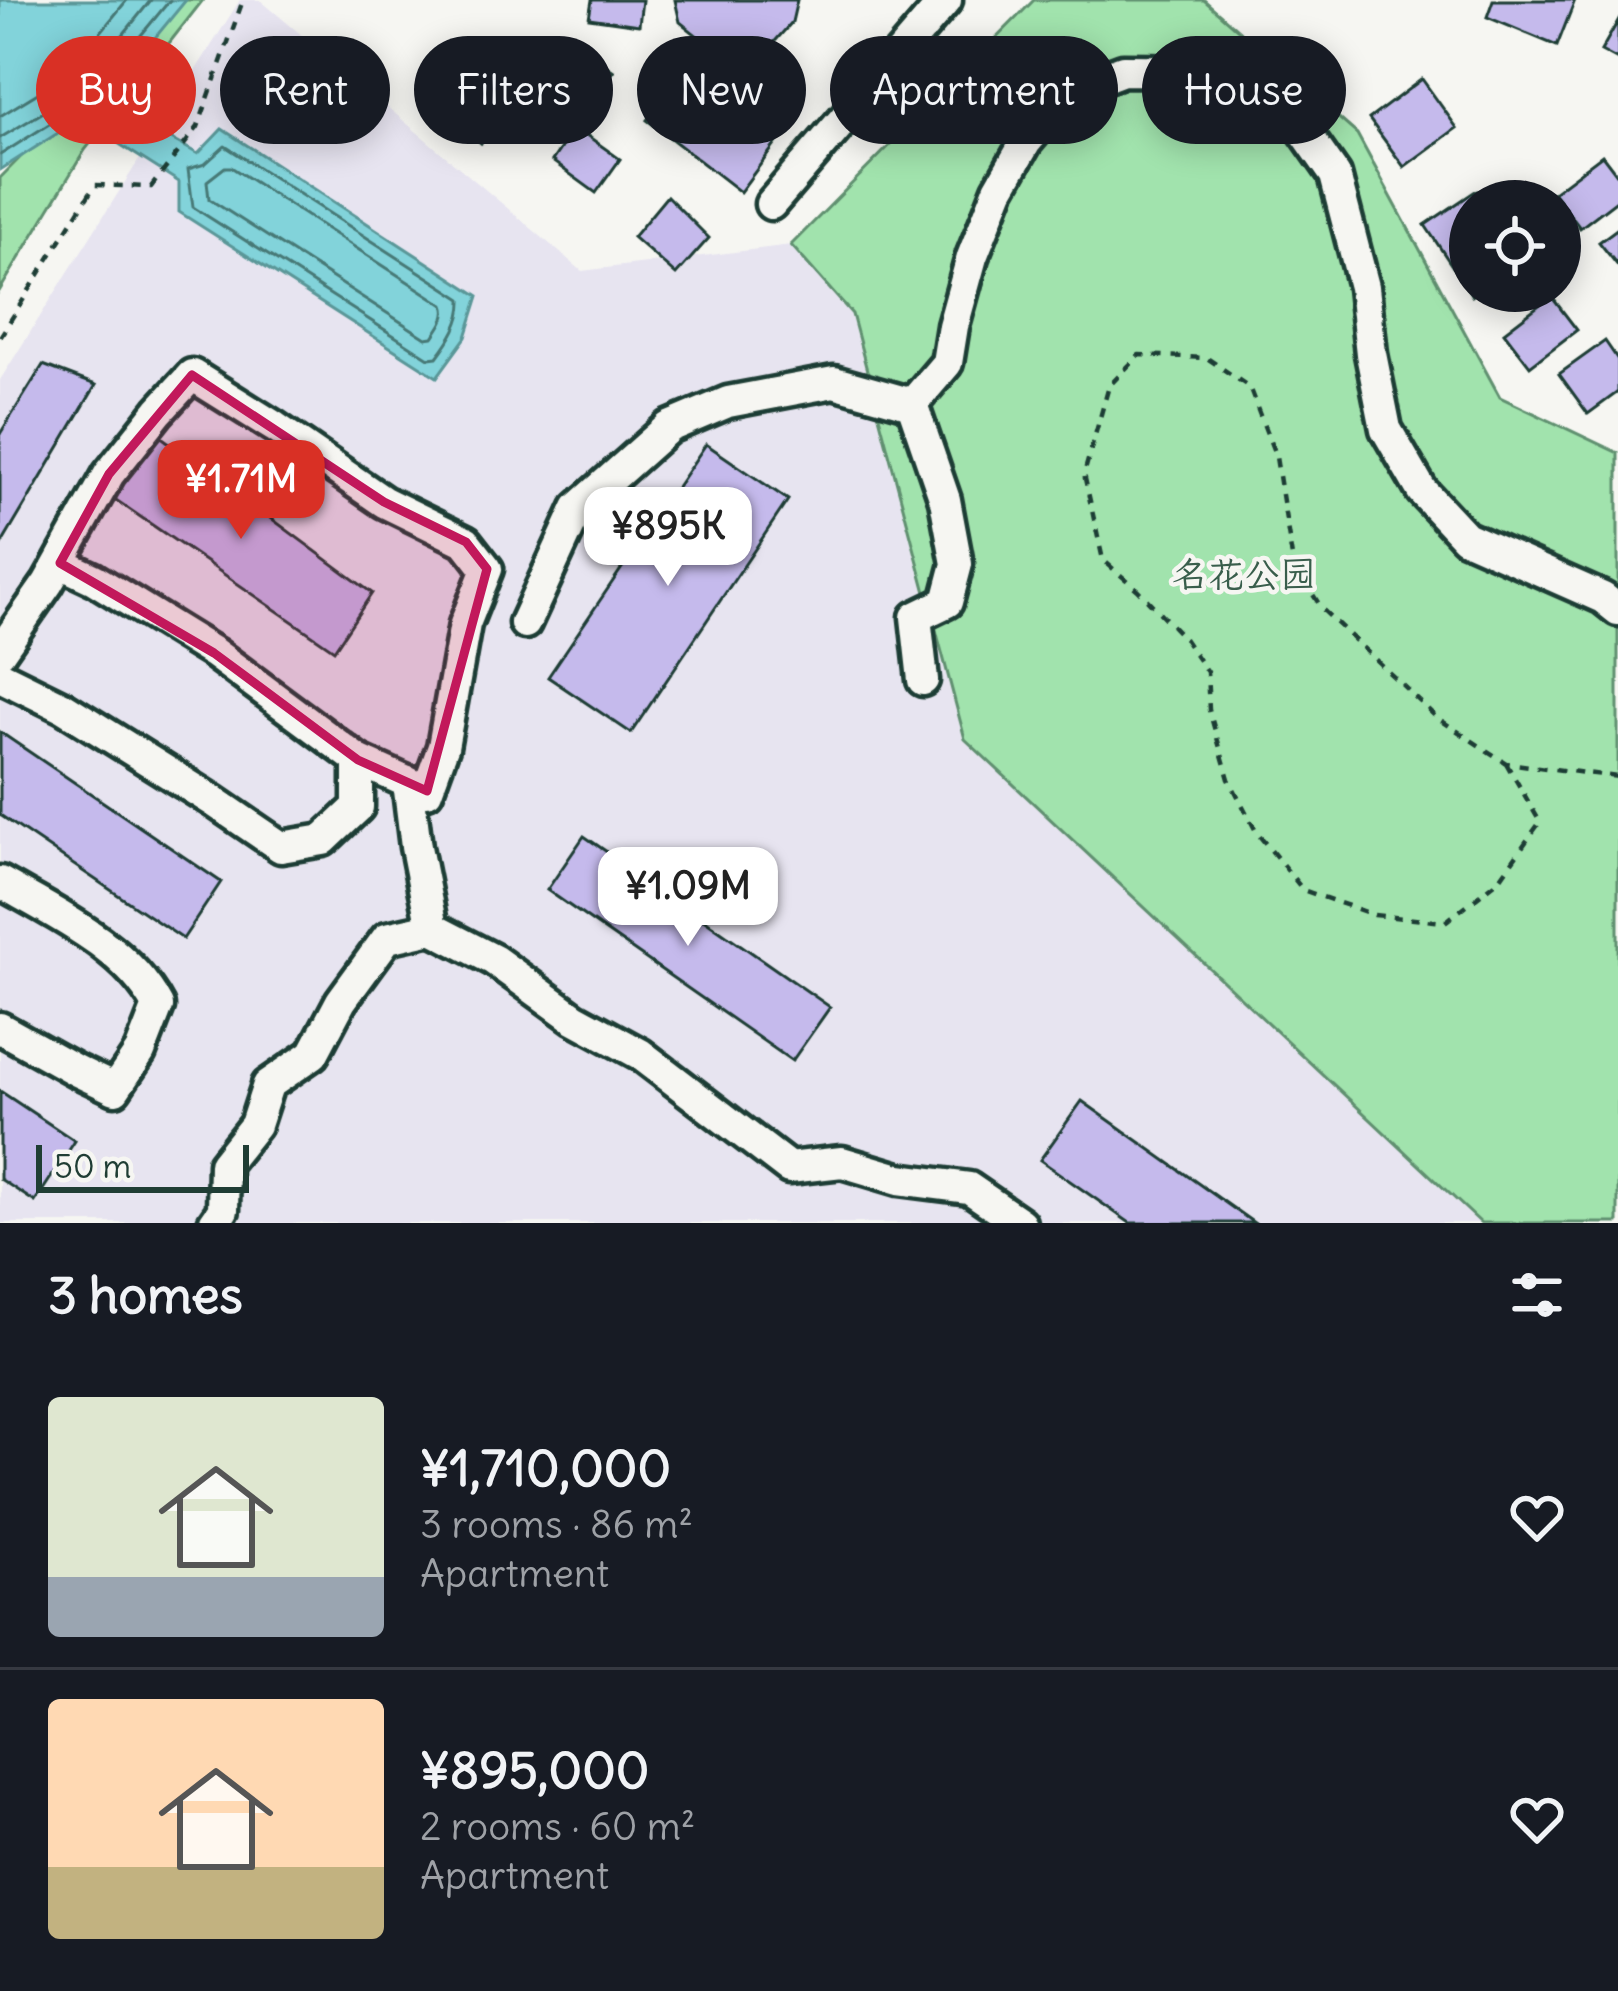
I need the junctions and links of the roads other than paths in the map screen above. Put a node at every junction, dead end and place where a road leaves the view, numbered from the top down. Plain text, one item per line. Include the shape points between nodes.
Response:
1 (946, 0) edge
2 (771, 204) dead end
3 (913, 404) junction
4 (60, 563) junction
5 (1618, 610) edge
6 (525, 623) dead end
7 (0, 652) edge
8 (0, 676) edge
9 (923, 680) dead end
10 (358, 760) junction
11 (408, 782) junction
12 (0, 882) edge
13 (432, 928) junction
14 (0, 1028) edge
15 (214, 1223) edge
16 (1020, 1223) edge

1 - 2 street
3 - 5 street via 947,363 972,257 999,189 1070,90 1123,70 1223,70 1260,88 1335,175 1364,287 1386,429 1422,491 1465,537
3 - 6 street via 834,382 728,401 669,427 578,508
3 - 9 street via 957,564 947,602 916,617
4 - 7 street
4 - 10 street via 214,653
4 - 11 street via 109,474 192,376 384,502 466,542 488,569 465,624 427,791
8 - 10 street via 281,847 323,840 358,807
10 - 11 street
11 - 13 street
12 - 14 street via 114,953 158,1006 115,1089
13 - 15 street via 387,938 313,1054 268,1085 255,1125 224,1164 223,1210
13 - 16 street via 640,1054 789,1168 842,1162 969,1188

